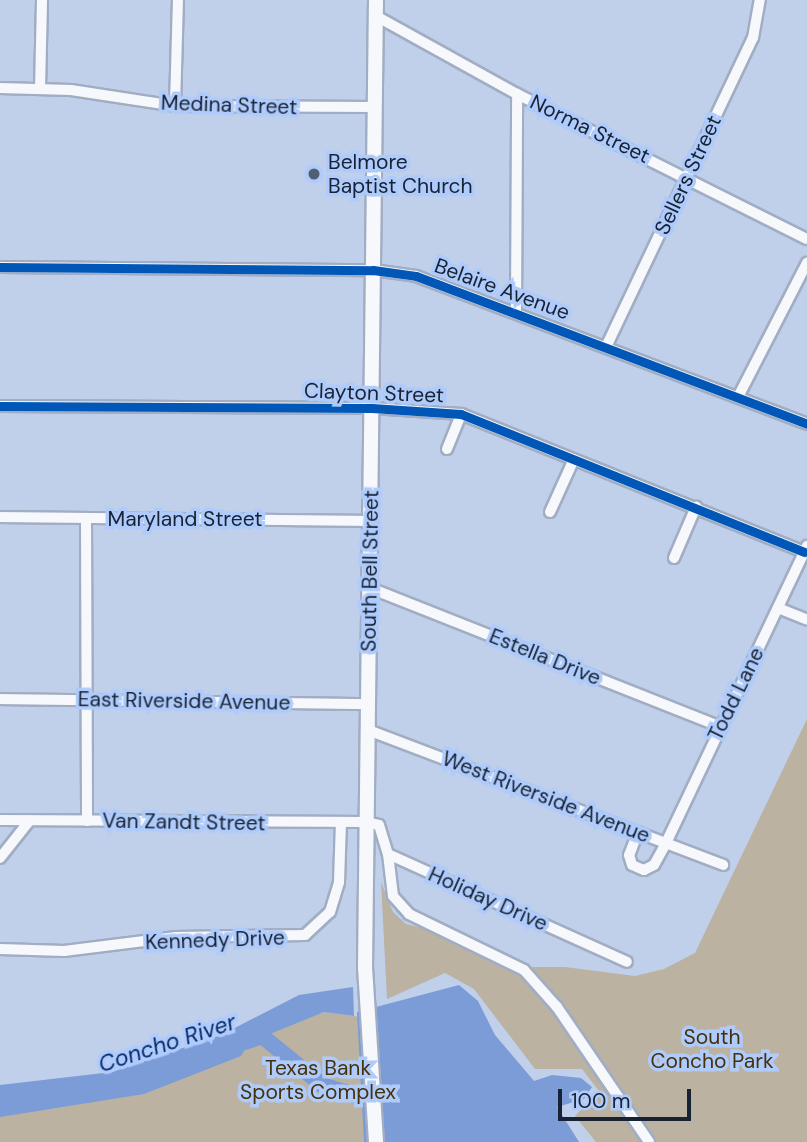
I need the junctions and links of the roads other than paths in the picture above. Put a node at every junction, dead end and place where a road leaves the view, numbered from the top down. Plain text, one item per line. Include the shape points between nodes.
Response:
1 (42, 0) edge
2 (178, 0) edge
3 (376, 0) edge
4 (760, 0) edge
5 (376, 16) junction
6 (0, 89) edge
7 (40, 89) junction
8 (517, 94) junction
9 (175, 106) junction
10 (375, 107) junction
11 (689, 177) junction
12 (807, 239) edge
13 (807, 263) edge
14 (0, 267) edge
15 (373, 270) junction
16 (516, 312) junction
17 (606, 347) junction
18 (738, 397) junction
19 (0, 406) edge
20 (372, 408) junction
21 (461, 414) junction
22 (807, 424) edge
23 (447, 449) dead end
24 (574, 459) junction
25 (696, 508) junction
26 (550, 512) dead end
27 (0, 517) edge
28 (86, 519) junction
29 (370, 520) junction
30 (805, 549) edge
31 (674, 558) dead end
32 (370, 588) junction
33 (778, 608) junction
34 (807, 620) edge
35 (0, 699) edge
36 (86, 700) junction
37 (368, 704) junction
38 (721, 727) junction
39 (368, 730) junction
40 (0, 820) edge
41 (30, 820) junction
42 (87, 821) junction
43 (367, 822) junction
44 (341, 823) junction
45 (638, 832) junction
46 (666, 843) junction
47 (388, 854) junction
48 (0, 858) edge
49 (723, 865) dead end
50 (0, 948) edge
51 (628, 962) dead end
52 (376, 1142) edge
53 (649, 1142) edge

1 - 7 street
2 - 9 street
3 - 5 main road, South Bell Street
4 - 11 street, Sellers Street via 753,38
5 - 8 street, Norma Street
5 - 10 main road, South Bell Street
6 - 7 street, Medina Street
7 - 9 street, Medina Street
8 - 11 street, Norma Street
8 - 16 street
9 - 10 street, Medina Street
10 - 15 main road, South Bell Street
11 - 12 street, Norma Street
11 - 17 street, Sellers Street
13 - 18 street
14 - 15 street, Belaire Avenue
15 - 16 street, Belaire Avenue via 416,276
15 - 20 main road, South Bell Street
16 - 17 street, Belaire Avenue
17 - 18 street, Belaire Avenue
18 - 22 street, Belaire Avenue
19 - 20 street, Clayton Street
20 - 21 street, Clayton Street
20 - 29 main road, South Bell Street
21 - 23 street
21 - 24 street, Clayton Street
24 - 25 street, Clayton Street
24 - 26 street
25 - 30 street, Clayton Street
25 - 31 street
27 - 28 street, Maryland Street
28 - 29 street, Maryland Street
28 - 36 street
29 - 32 main road, South Bell Street
30 - 33 street, Todd Lane
32 - 37 main road, South Bell Street
32 - 38 street, Estella Drive
33 - 34 street
33 - 38 street, Todd Lane
35 - 36 street, East Riverside Avenue
36 - 37 street, East Riverside Avenue
36 - 42 street
37 - 39 main road, South Bell Street
38 - 46 street, Todd Lane
39 - 43 main road, South Bell Street
39 - 45 street, West Riverside Avenue
40 - 41 street, Van Zandt Street
41 - 42 street, Van Zandt Street
41 - 48 street
42 - 44 street, Van Zandt Street
43 - 44 street, Van Zandt Street
43 - 47 street via 379,825
43 - 52 main road, South Bell Street via 365,968
44 - 50 street, Kennedy Drive via 339,882 330,912 305,936 176,937 64,951
45 - 46 street, West Riverside Avenue
45 - 46 street, Todd Lane via 629,855 632,865 644,870 654,865
46 - 49 street, West Riverside Avenue
47 - 51 street, Holiday Drive
47 - 53 street via 393,896 410,914 524,970 557,1007

